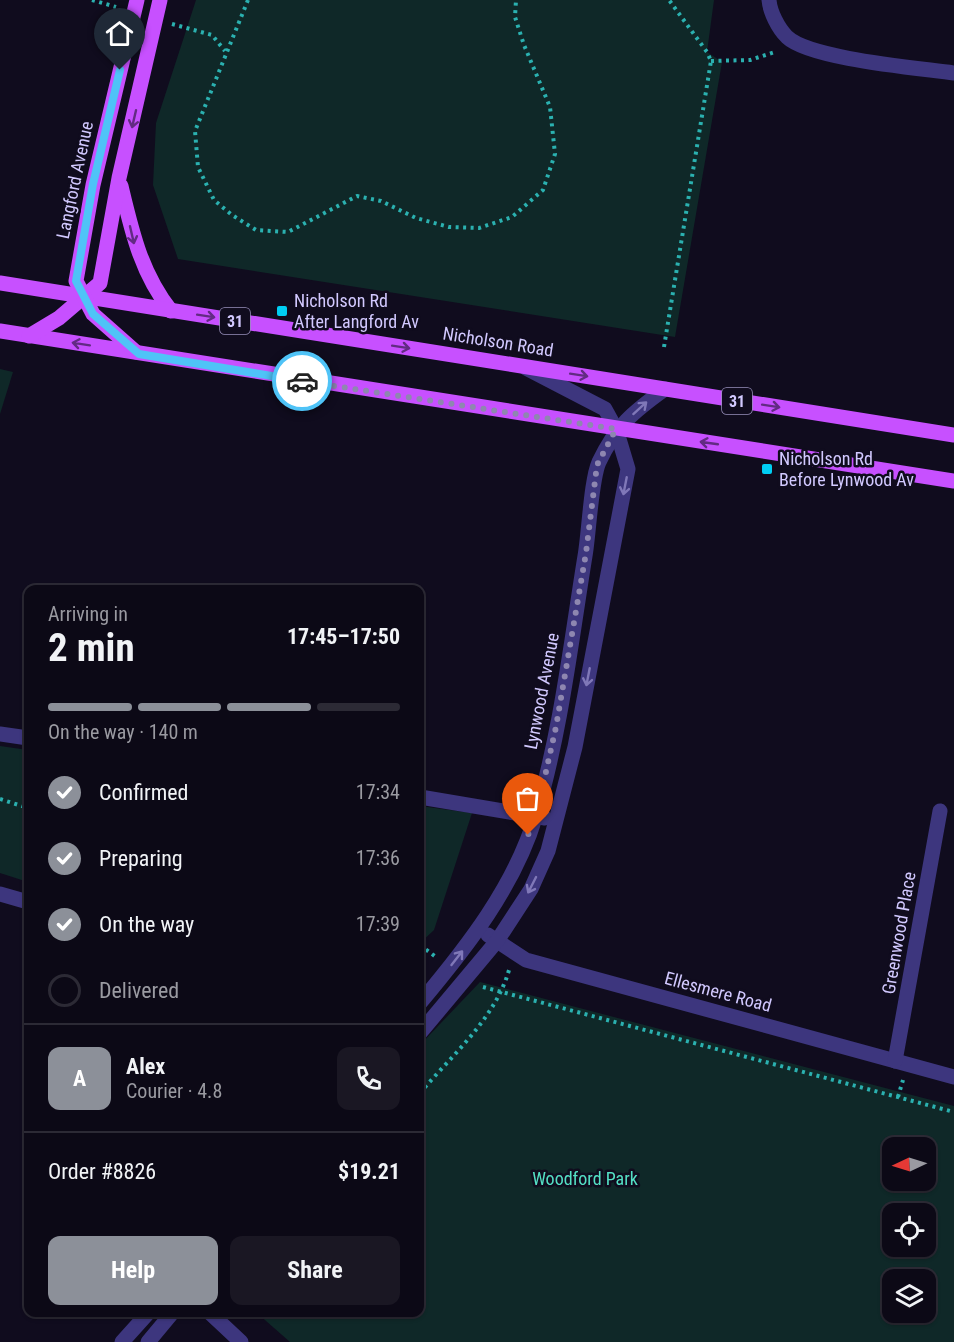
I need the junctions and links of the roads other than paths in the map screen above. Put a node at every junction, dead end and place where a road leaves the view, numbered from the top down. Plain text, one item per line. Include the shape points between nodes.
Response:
1 (137, 0) edge
2 (160, 0) edge
3 (769, 0) edge
4 (954, 73) edge
5 (119, 178) junction
6 (0, 283) edge
7 (85, 297) junction
8 (171, 311) junction
9 (0, 332) edge
10 (29, 336) junction
11 (139, 354) junction
12 (521, 366) junction
13 (665, 389) junction
14 (616, 429) junction
15 (954, 435) edge
16 (954, 481) edge
17 (0, 734) edge
18 (24, 737) edge
19 (424, 799) edge
20 (940, 811) dead end
21 (536, 816) junction
22 (557, 820) junction
23 (0, 894) edge
24 (24, 901) edge
25 (480, 929) junction
26 (497, 941) junction
27 (424, 998) edge
28 (424, 1025) edge
29 (895, 1061) junction
30 (954, 1077) edge
31 (144, 1317) edge
32 (169, 1317) edge
33 (214, 1317) edge
34 (123, 1342) edge
35 (148, 1342) edge
36 (241, 1342) edge

1 - 7 main road, Langford Avenue via 79,258 76,281
2 -> 5 main road
3 - 4 street via 770,10 788,37 820,52
5 - 7 main road via 100,283
5 -> 8 main road via 135,245 150,282
6 - 7 main road, Nicholson Road / 31
7 - 8 main road, Nicholson Road / 31
7 - 10 main road
7 - 11 main road, Langford Avenue via 104,326
8 -> 12 main road, Nicholson Road / 31
9 - 10 main road
11 -> 10 main road
11 - 14 main road
12 -> 13 main road, Nicholson Road / 31
12 - 14 street via 604,409
14 -> 13 street, Lynwood Avenue
13 -> 15 main road, Nicholson Road / 31
16 -> 14 main road
14 - 21 street, Lynwood Avenue via 597,465 556,727
14 -> 22 street via 628,470 575,747
17 - 18 street
19 - 21 street
20 - 29 street, Greenwood Place
21 - 22 street
21 - 25 street, Lynwood Avenue via 512,872
22 -> 26 street via 531,889
23 - 24 street
25 - 26 street, Ellesmere Road
27 -> 25 street, Lynwood Avenue
26 - 28 street
26 - 29 street, Ellesmere Road via 526,960
29 - 30 street, Ellesmere Road
31 - 34 street
32 - 35 street
33 - 36 street

